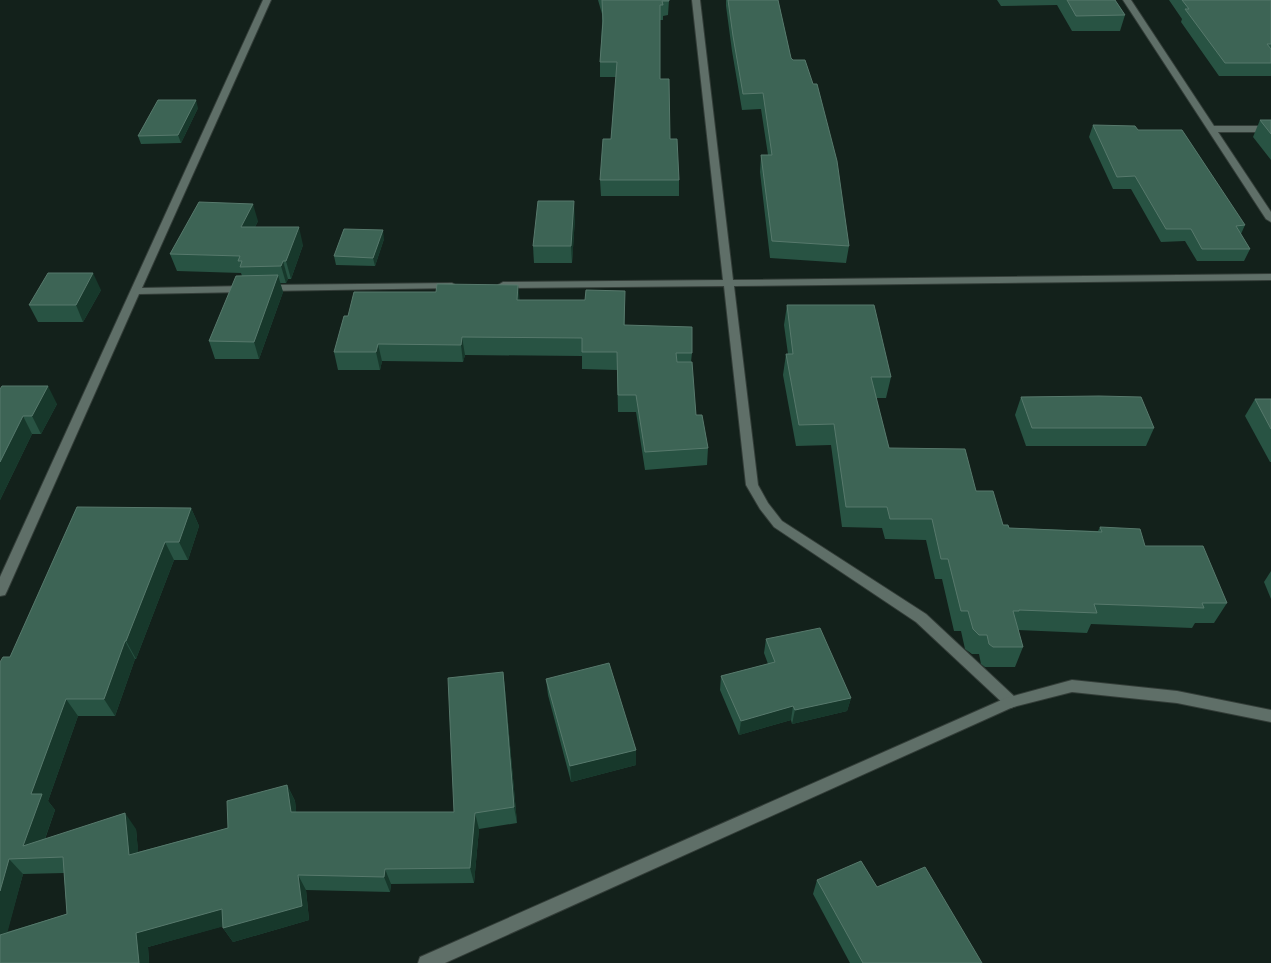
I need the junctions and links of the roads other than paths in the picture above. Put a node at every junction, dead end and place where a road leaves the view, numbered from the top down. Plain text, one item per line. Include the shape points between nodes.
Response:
1 (267, 0) edge
2 (696, 0) edge
3 (1127, 0) edge
4 (1271, 128) edge
5 (1211, 129) junction
6 (1271, 219) edge
7 (1271, 277) edge
8 (728, 283) junction
9 (490, 285) edge
10 (466, 286) edge
11 (136, 291) junction
12 (0, 590) edge
13 (1010, 702) junction
14 (1271, 716) edge
15 (426, 963) edge

1 - 11 street
2 - 8 street
3 - 5 street
4 - 5 street
5 - 6 street
7 - 8 street
8 - 9 street
8 - 13 street via 752,485 764,506 778,524 921,618
10 - 11 street
11 - 12 street
13 - 14 street via 1072,686 1177,697
13 - 15 street

